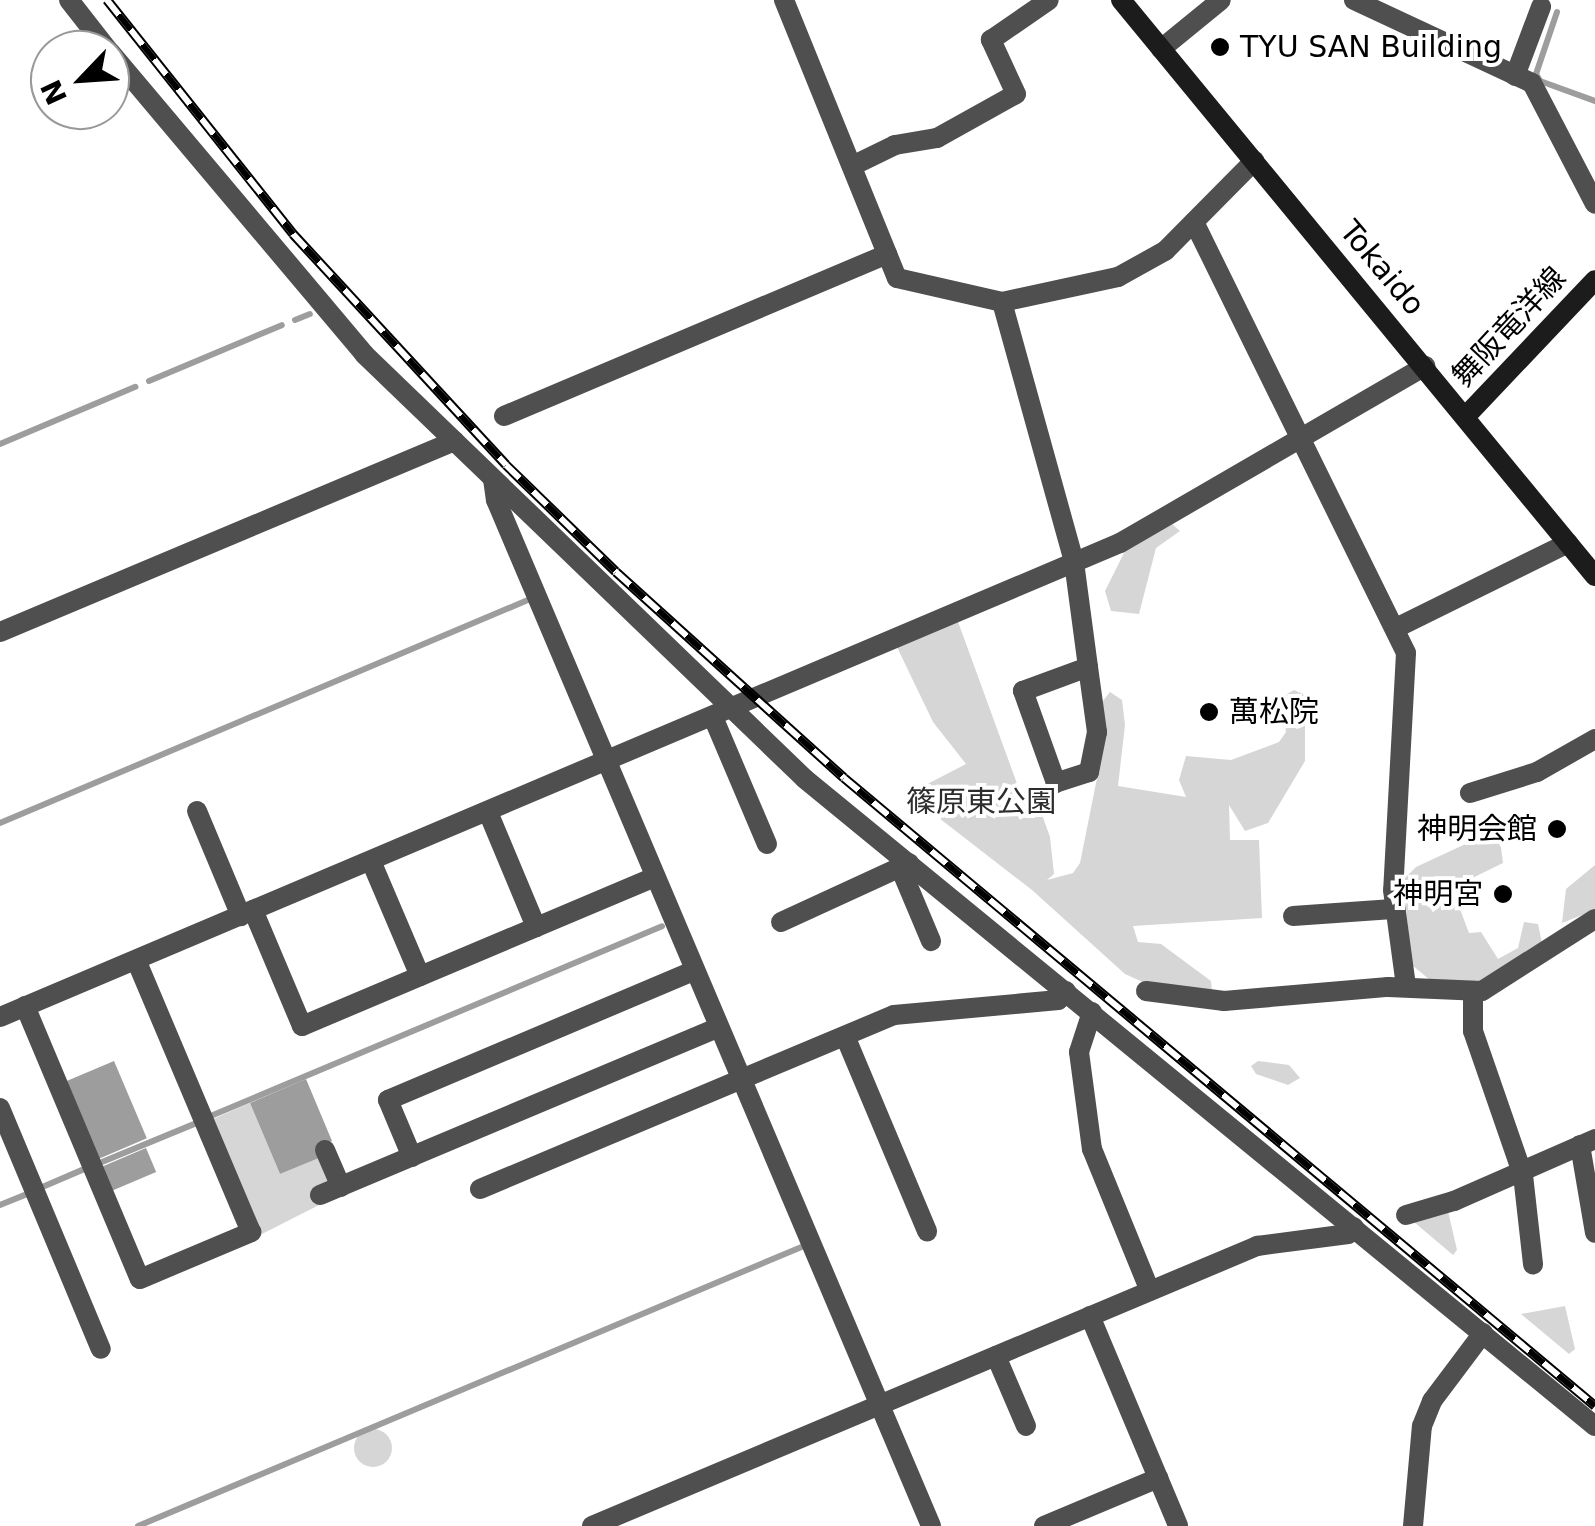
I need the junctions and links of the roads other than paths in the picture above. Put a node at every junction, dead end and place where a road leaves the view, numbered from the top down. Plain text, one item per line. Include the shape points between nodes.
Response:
1 (69, 0) edge
2 (784, 0) edge
3 (1050, 0) edge
4 (1121, 0) edge
5 (1221, 0) edge
6 (1354, 0) edge
7 (1541, 7) dead end
8 (93, 30) edge
9 (1161, 48) junction
10 (130, 76) edge
11 (1515, 76) junction
12 (1254, 161) junction
13 (852, 166) junction
14 (1595, 204) edge
15 (1194, 222) junction
16 (888, 254) junction
17 (1595, 280) edge
18 (1002, 302) junction
19 (1424, 366) junction
20 (504, 416) dead end
21 (1466, 416) junction
22 (1306, 438) junction
23 (454, 441) junction
24 (494, 479) junction
25 (1568, 543) junction
26 (1074, 562) junction
27 (1595, 576) edge
28 (1396, 628) junction
29 (0, 632) edge
30 (1088, 668) junction
31 (722, 712) junction
32 (1595, 740) edge
33 (606, 762) junction
34 (1470, 793) dead end
35 (197, 811) dead end
36 (488, 812) junction
37 (767, 844) dead end
38 (371, 861) junction
39 (905, 867) junction
40 (655, 877) junction
41 (1394, 909) junction
42 (247, 913) junction
43 (1293, 916) dead end
44 (1595, 919) edge
45 (781, 922) dead end
46 (536, 927) junction
47 (932, 941) dead end
48 (136, 960) junction
49 (694, 971) junction
50 (420, 976) junction
51 (1406, 986) junction
52 (1066, 991) junction
53 (1146, 991) dead end
54 (1473, 992) junction
55 (25, 1006) junction
56 (1092, 1012) junction
57 (0, 1017) edge
58 (718, 1028) junction
59 (845, 1036) junction
60 (741, 1079) junction
61 (0, 1108) edge
62 (1587, 1142) edge
63 (326, 1150) dead end
64 (412, 1157) junction
65 (1520, 1167) junction
66 (341, 1186) junction
67 (480, 1189) dead end
68 (320, 1195) dead end
69 (1406, 1215) dead end
70 (928, 1219) dead end
71 (1354, 1227) junction
72 (1595, 1234) edge
73 (1533, 1264) dead end
74 (1150, 1291) junction
75 (1090, 1316) junction
76 (1484, 1333) junction
77 (101, 1349) dead end
78 (996, 1356) junction
79 (880, 1405) junction
80 (1026, 1426) dead end
81 (1595, 1426) edge
82 (1158, 1478) junction
83 (1178, 1525) edge
84 (592, 1526) edge
85 (931, 1526) edge
86 (1044, 1526) edge
87 (1413, 1526) edge

1 - 8 street
2 - 13 street
3 - 13 street via 991,40 1016,94 936,138 895,145
4 - 9 street, Tokaido
5 - 9 street
6 - 11 street
7 - 11 street
9 - 12 street, Tokaido
10 - 23 street via 351,340
11 - 14 street via 1532,84
12 - 15 street
12 - 19 street, Tokaido
13 - 16 street
15 - 18 street via 1134,270
15 - 22 street
16 - 18 street via 898,278
16 - 20 street
17 - 21 street, 舞阪竜洋線
18 - 26 street
19 - 21 street, Tokaido
19 - 22 street
21 - 25 street, Tokaido
22 - 26 street via 1154,526
22 - 28 street
23 - 24 street
23 - 29 street
24 - 31 street
24 - 33 street via 496,500
25 - 27 street, Tokaido
25 - 28 street
26 - 30 street
26 - 31 street
28 - 41 street via 1409,666
30 - 30 street via 1097,732 1089,772 1056,784 1023,691
31 - 33 street
31 - 37 street
31 - 39 street
32 - 34 street via 1537,772
33 - 36 street
33 - 40 street
35 - 42 street
36 - 38 street
36 - 46 street
38 - 42 street
38 - 50 street
39 - 45 street
39 - 47 street
39 - 52 street
40 - 46 street
40 - 49 street
41 - 43 street
41 - 51 street
42 - 48 street
42 - 50 street via 302,1026
44 - 54 street via 1517,974
46 - 50 street
48 - 55 street
48 - 55 street via 251,1232 140,1279
49 - 58 street
49 - 64 street via 388,1100
51 - 53 street via 1224,1001
51 - 54 street
52 - 56 street
52 - 59 street via 1058,1000 973,1012 906,1012
54 - 65 street via 1473,1031
55 - 57 street
56 - 71 street
56 - 74 street via 1079,1052 1092,1150
58 - 60 street
58 - 64 street
59 - 60 street
59 - 70 street
60 - 67 street
60 - 79 street
61 - 77 street
62 - 65 street
62 - 72 street
63 - 66 street
64 - 66 street
65 - 69 street via 1468,1196
65 - 73 street
66 - 68 street
71 - 74 street via 1348,1234 1267,1242
71 - 76 street
74 - 75 street
75 - 78 street
75 - 82 street
76 - 81 street
76 - 87 street via 1432,1401 1422,1426
78 - 79 street
78 - 80 street
79 - 84 street
79 - 85 street
82 - 83 street
82 - 86 street

